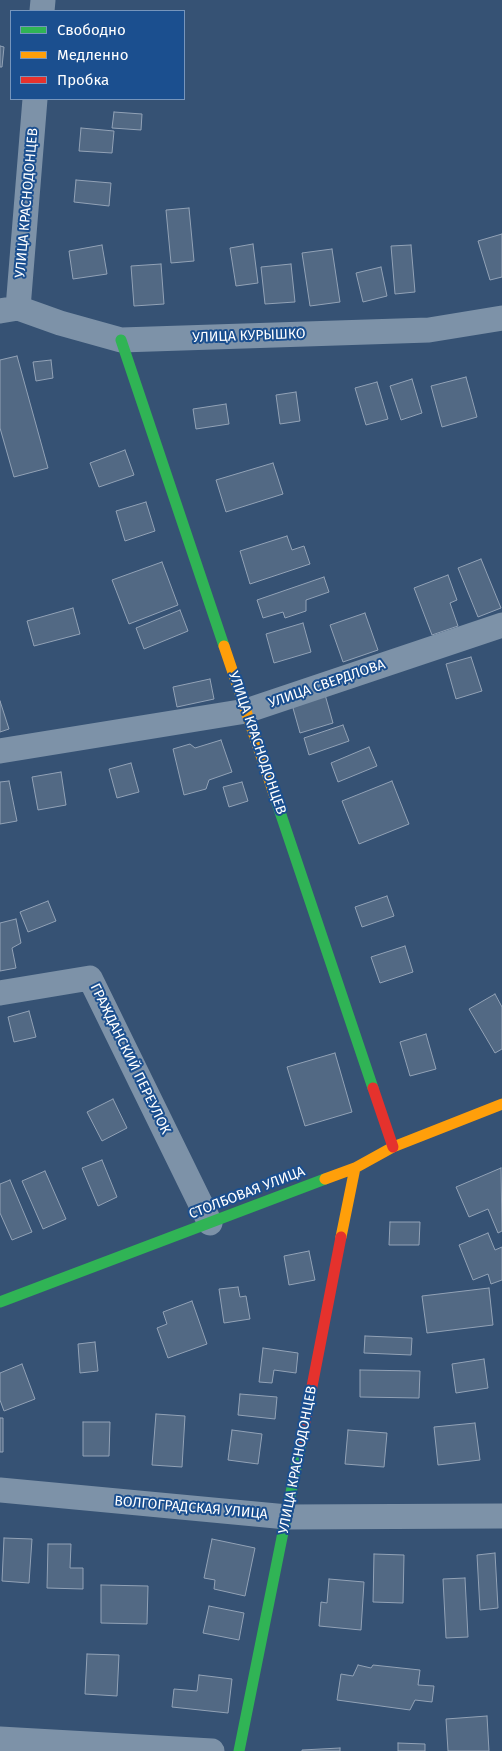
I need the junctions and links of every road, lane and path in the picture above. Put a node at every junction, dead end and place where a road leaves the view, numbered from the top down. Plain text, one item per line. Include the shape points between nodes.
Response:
1 (35, 100) edge
2 (9, 309) edge
3 (502, 318) edge
4 (121, 340) junction
5 (502, 625) edge
6 (246, 711) junction
7 (0, 751) edge
8 (0, 993) edge
9 (502, 1104) edge
10 (393, 1146) junction
11 (355, 1168) junction
12 (210, 1223) junction
13 (0, 1302) edge
14 (0, 1490) edge
15 (502, 1516) edge
16 (287, 1517) junction
17 (0, 1739) edge
18 (212, 1751) edge
19 (239, 1751) edge

1 - 2 street, УЛИЦА КРАСНОДОНЦЕВ
2 - 4 street, УЛИЦА КУРЫШКО
3 - 4 street, УЛИЦА КУРЫШКО via 429,330
4 - 6 street, УЛИЦА КРАСНОДОНЦЕВ
5 - 6 street, УЛИЦА СВЕРДЛОВА
6 - 7 street, УЛИЦА СВЕРДЛОВА
6 - 10 street, УЛИЦА КРАСНОДОНЦЕВ
8 - 12 street, ГРАЖДАНСКИЙ ПЕРЕУЛОК via 90,978
9 - 10 street, СТОЛБОВАЯ УЛИЦА
10 - 11 street, СТОЛБОВАЯ УЛИЦА
11 - 12 street, СТОЛБОВАЯ УЛИЦА
11 - 16 street, УЛИЦА КРАСНОДОНЦЕВ
12 - 13 street, СТОЛБОВАЯ УЛИЦА
14 - 16 street, ВОЛГОГРАДСКАЯ УЛИЦА
15 - 16 street, ВОЛГОГРАДСКАЯ УЛИЦА
16 - 19 street, УЛИЦА КРАСНОДОНЦЕВ
17 - 18 street

